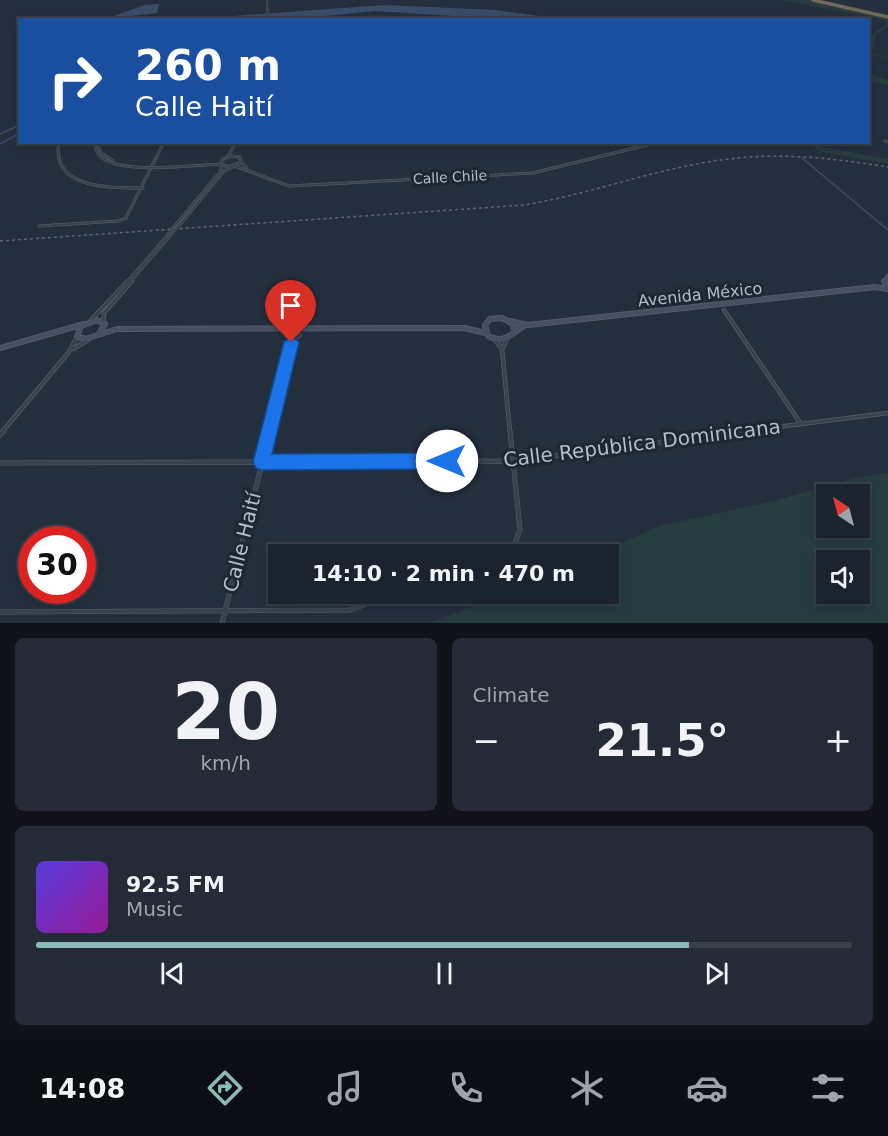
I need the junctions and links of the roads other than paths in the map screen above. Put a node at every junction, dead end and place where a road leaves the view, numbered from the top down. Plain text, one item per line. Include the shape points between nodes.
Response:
1 (268, 0) edge
2 (813, 0) edge
3 (818, 0) edge
4 (888, 16) edge
5 (269, 18) edge
6 (59, 144) edge
7 (96, 144) edge
8 (163, 144) edge
9 (236, 144) edge
10 (644, 144) edge
11 (651, 144) edge
12 (234, 150) junction
13 (237, 156) junction
14 (226, 157) junction
15 (222, 159) junction
16 (241, 162) junction
17 (221, 165) junction
18 (153, 166) junction
19 (234, 166) junction
20 (143, 188) junction
21 (180, 222) junction
22 (40, 226) dead end
23 (168, 237) junction
24 (888, 276) edge
25 (884, 281) junction
26 (875, 287) junction
27 (888, 289) edge
28 (724, 310) dead end
29 (510, 321) junction
30 (87, 322) junction
31 (104, 323) junction
32 (486, 323) junction
33 (528, 324) junction
34 (469, 328) junction
35 (69, 329) junction
36 (117, 329) junction
37 (514, 332) junction
38 (486, 333) junction
39 (101, 334) junction
40 (286, 335) dead end
41 (300, 335) dead end
42 (77, 336) junction
43 (507, 339) junction
44 (88, 340) junction
45 (292, 340) junction
46 (495, 340) junction
47 (0, 348) edge
48 (502, 349) junction
49 (69, 352) junction
50 (888, 413) edge
51 (801, 424) junction
52 (0, 435) edge
53 (514, 461) junction
54 (262, 462) junction
55 (0, 463) edge
56 (515, 544) edge
57 (366, 604) edge
58 (225, 610) junction
59 (0, 612) edge
60 (222, 623) edge

1 - 5 street
2 - 4 highway
3 - 4 highway
6 - 20 street via 57,161 73,178 97,186
7 - 18 street via 97,153 110,162 129,167
8 - 18 street
9 - 12 street
10 - 16 street, Calle Chile via 530,171 289,184 272,180
11 - 19 street, Calle Chile via 533,172 296,185 280,185
12 - 13 street
12 - 14 street
13 - 14 street
13 - 16 street
14 - 15 street
15 - 17 street
15 - 18 street
16 - 19 street
17 - 18 street, Calle Chile
17 - 19 street, Calle Chile
17 - 21 street via 221,171
18 - 20 street
19 - 21 street via 224,171
20 - 22 street via 123,220
21 - 23 street, bridge
23 - 30 street via 102,312
23 - 31 street via 104,312
24 - 25 main road, Avenida México
25 - 26 main road, Avenida México
25 - 27 main road
26 - 27 main road, Avenida México
26 - 33 main road, Avenida México
28 - 51 street
29 - 32 main road via 497,317
29 - 33 main road, Avenida México
29 - 37 main road
30 - 31 main road
30 - 35 main road
30 - 42 main road
31 - 36 main road
31 - 39 main road
32 - 34 main road
32 - 38 main road
33 - 37 main road, Avenida México
34 - 36 main road
34 - 38 main road
35 - 42 main road
35 - 47 main road via 43,333
36 - 39 main road
37 - 43 main road
38 - 46 main road
39 - 44 main road
40 - 45 street
41 - 45 street
42 - 44 main road
42 - 49 street
43 - 46 main road
43 - 48 street
44 - 49 street
45 - 54 street, Calle Haití
46 - 48 street
48 - 53 street
49 - 52 street
50 - 51 street, Calle República Dominicana
51 - 53 street, Calle República Dominicana
53 - 54 street, Calle República Dominicana
53 - 56 street via 519,536
54 - 55 street, Calle República Dominicana
54 - 58 street, Calle Haití
57 - 58 street via 350,610
58 - 59 street
58 - 60 street, Calle Haití

